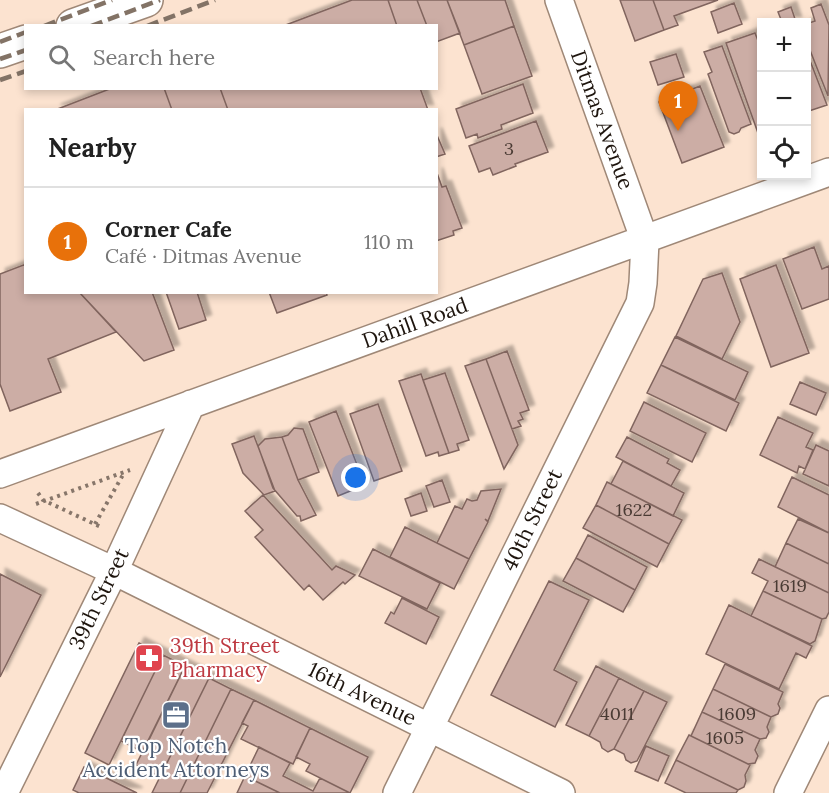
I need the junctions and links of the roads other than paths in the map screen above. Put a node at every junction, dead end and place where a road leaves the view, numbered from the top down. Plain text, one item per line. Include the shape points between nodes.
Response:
1 (146, 0) edge
2 (559, 0) edge
3 (80, 24) edge
4 (24, 43) edge
5 (0, 51) edge
6 (829, 172) edge
7 (645, 241) junction
8 (191, 404) junction
9 (0, 474) edge
10 (0, 518) edge
11 (114, 571) junction
12 (829, 710) edge
13 (430, 728) junction
14 (4, 793) edge
15 (397, 793) edge
16 (561, 793) edge
17 (788, 793) edge

1 - 3 main road
2 - 7 street, Ditmas Avenue
4 - 5 main road
6 - 7 street, Dahill Road
7 - 8 street, Dahill Road
7 - 13 street, 40th Street via 640,303
8 - 9 street, Dahill Road
8 - 11 street, 39th Street
10 - 11 street, 16th Avenue
11 - 13 street, 16th Avenue
11 - 14 street, 39th Street
12 - 17 street
13 - 15 street, 40th Street
13 - 16 street, 16th Avenue

